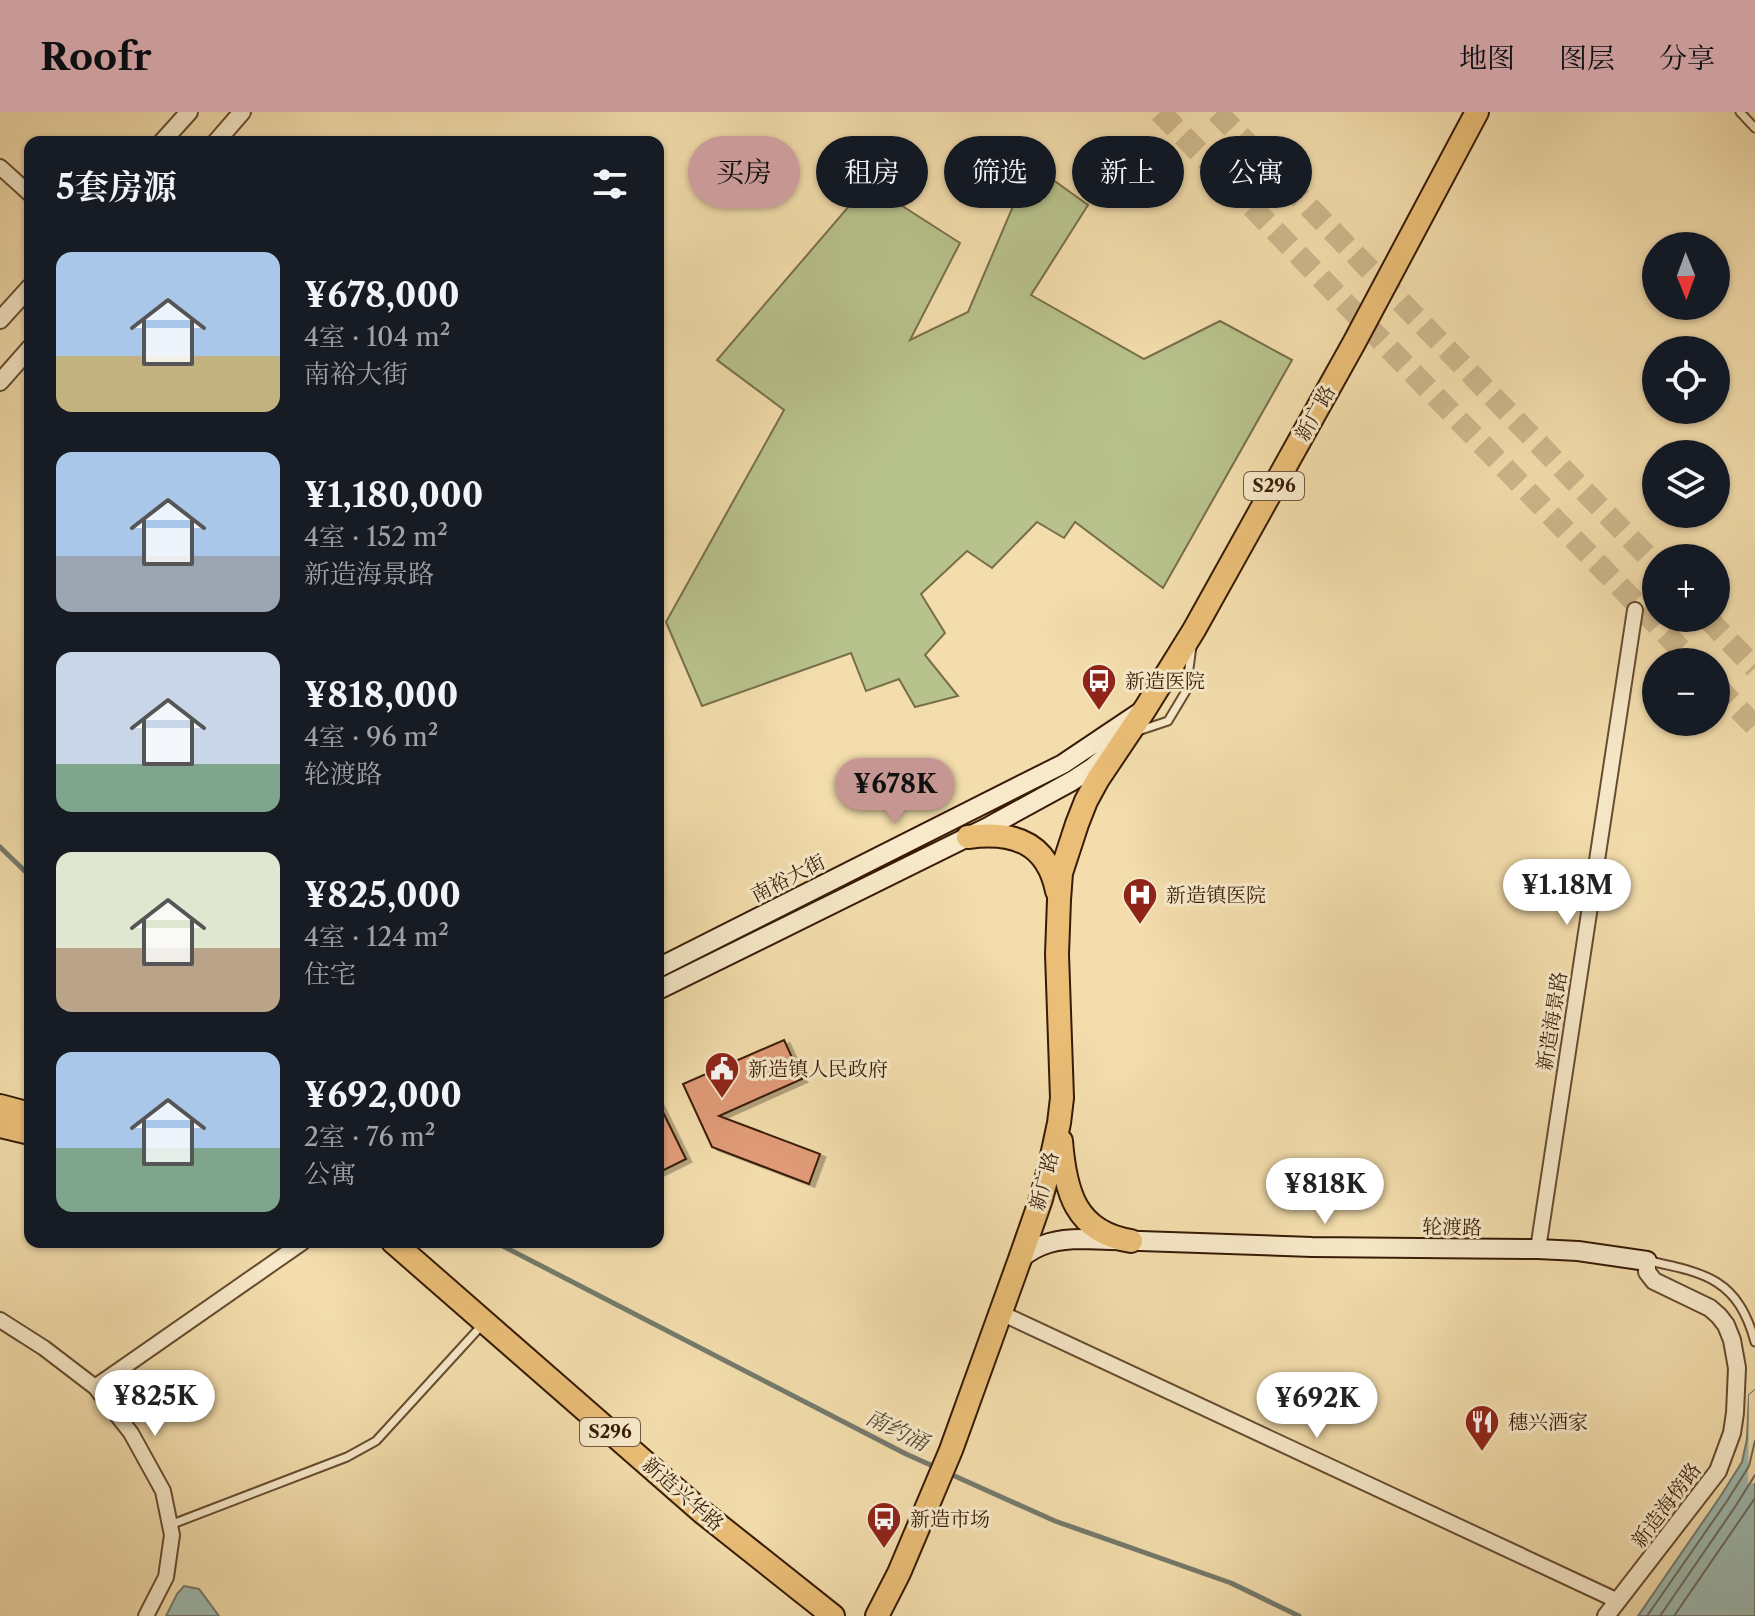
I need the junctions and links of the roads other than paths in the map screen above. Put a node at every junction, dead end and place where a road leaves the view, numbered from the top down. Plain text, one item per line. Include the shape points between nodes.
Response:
1 (189, 112) edge
2 (242, 112) edge
3 (1477, 112) edge
4 (1740, 112) edge
5 (1755, 128) edge
6 (167, 136) edge
7 (221, 136) edge
8 (0, 167) edge
9 (24, 189) edge
10 (24, 294) edge
11 (0, 320) edge
12 (24, 355) edge
13 (0, 382) edge
14 (1635, 610) dead end
15 (1194, 630) junction
16 (1145, 709) junction
17 (1128, 734) junction
18 (968, 837) junction
19 (1059, 900) junction
20 (664, 965) edge
21 (664, 987) edge
22 (0, 1106) edge
23 (24, 1112) edge
24 (1059, 1123) junction
25 (0, 1126) edge
26 (24, 1132) edge
27 (1131, 1241) junction
28 (294, 1248) edge
29 (400, 1248) edge
30 (1538, 1249) junction
31 (1020, 1259) junction
32 (1647, 1261) junction
33 (1001, 1313) junction
34 (0, 1320) edge
35 (486, 1322) junction
36 (1755, 1340) edge
37 (95, 1387) junction
38 (170, 1525) junction
39 (1618, 1601) junction
40 (146, 1616) edge
41 (833, 1616) edge
42 (877, 1616) edge
43 (1606, 1616) edge

1 - 6 street
2 - 7 street
3 - 15 main road, 新广路 / S296
4 - 5 lane
8 - 9 street
10 - 11 street
12 - 13 street
14 - 30 street, 新造海景路
15 - 16 main road, 新广路 / S296
15 - 17 lane via 1186,691 1168,721
16 - 17 main road, S296
16 - 20 main road, 南裕大街 via 1051,771
17 - 18 main road via 1092,768
17 - 19 main road, 新广路 / S296 via 1086,801 1061,873
18 - 19 main road via 1009,837 1038,851 1054,874
18 - 21 main road
19 - 24 main road, 新广路 / S296
22 - 23 main road
24 - 27 main road via 1074,1205 1099,1231
24 - 31 main road, 新广路 / S296
25 - 26 main road
27 - 30 main road, 轮渡路
27 - 31 main road, 轮渡路 via 1058,1240
28 - 37 street
29 - 35 main road, 新造兴华路 / S296
30 - 32 main road, 轮渡路
31 - 33 main road, 新广路 / S296
32 - 36 lane via 1693,1271 1718,1283 1735,1297
32 - 39 street, 新造海傍路 via 1654,1281 1710,1308 1726,1325 1737,1368 1735,1413 1718,1471
33 - 39 street
33 - 42 main road, 新广路 / S296 via 951,1450
34 - 37 street
35 - 38 lane via 376,1441
35 - 41 main road, 新造兴华路 / S296 via 702,1512
37 - 38 street via 131,1433 163,1491
38 - 40 street via 166,1577
39 - 43 street, 新造海傍路

